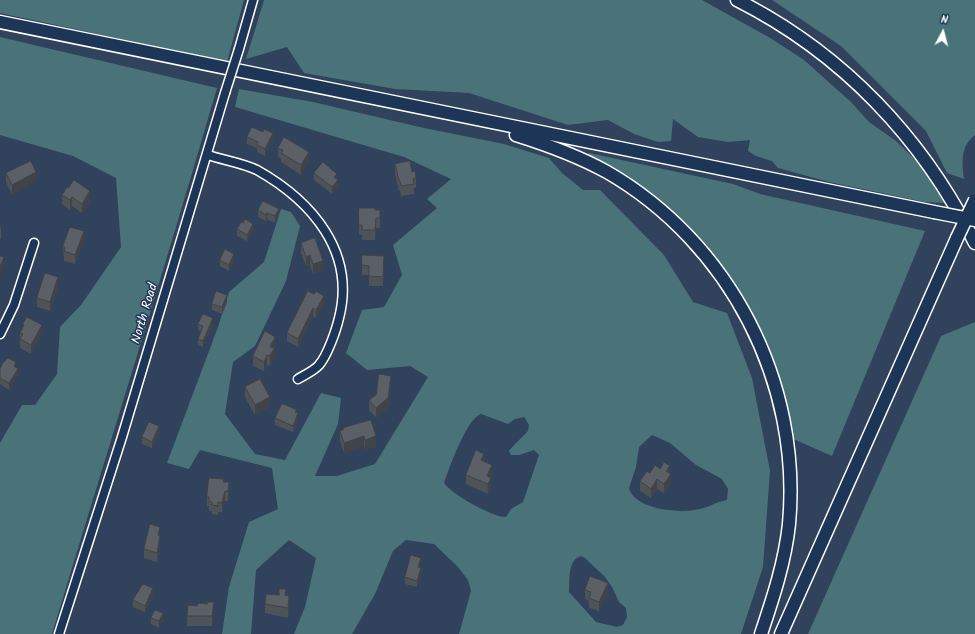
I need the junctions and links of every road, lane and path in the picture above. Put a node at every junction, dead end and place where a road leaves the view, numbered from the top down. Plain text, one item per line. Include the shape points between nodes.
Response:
1 (253, 0) edge
2 (738, 0) edge
3 (0, 22) edge
4 (484, 121) junction
5 (208, 155) junction
6 (975, 200) edge
7 (975, 212) edge
8 (975, 220) edge
9 (957, 238) junction
10 (34, 243) dead end
11 (975, 243) edge
12 (0, 334) edge
13 (298, 379) dead end
14 (59, 634) edge
15 (761, 634) edge
16 (781, 634) edge

1 - 5 street, North Road, bridge
2 - 11 highway via 776,21 816,49 851,77 881,106 907,135 940,181
3 - 4 highway
4 - 8 highway, bridge
4 - 15 highway via 577,157 636,191 667,216 701,250 726,282 742,309 765,355 778,394 786,432 790,477 789,522 784,559
5 - 13 street via 256,170 293,194 319,219 332,243 342,272 343,302 335,334 319,365
5 - 14 street, North Road
6 - 9 highway, bridge
7 - 9 highway, bridge
9 - 16 highway
10 - 12 street via 17,297

